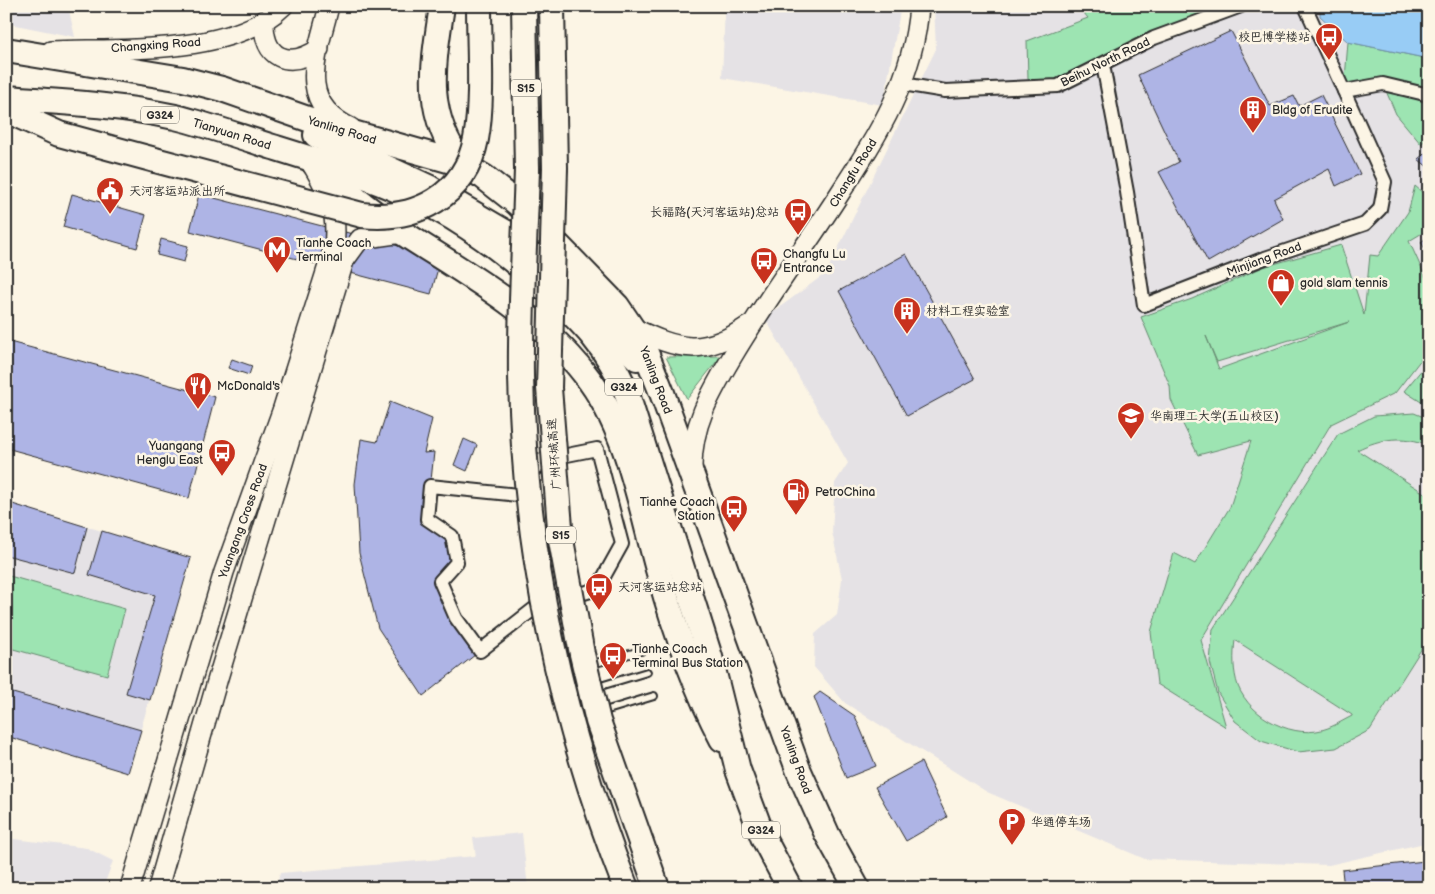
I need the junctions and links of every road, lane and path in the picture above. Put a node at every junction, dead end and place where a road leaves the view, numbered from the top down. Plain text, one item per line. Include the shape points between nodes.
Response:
1 (283, 6) edge
2 (329, 6) edge
3 (442, 6) edge
4 (479, 6) edge
5 (524, 6) edge
6 (552, 6) edge
7 (919, 6) edge
8 (1241, 6) edge
9 (1305, 6) edge
10 (264, 20) junction
11 (319, 49) junction
12 (13, 51) edge
13 (1103, 65) junction
14 (903, 84) junction
15 (222, 89) junction
16 (1344, 91) junction
17 (1429, 95) edge
18 (6, 98) edge
19 (6, 110) edge
20 (379, 141) junction
21 (309, 159) junction
22 (462, 164) junction
23 (402, 233) junction
24 (338, 260) junction
25 (751, 324) junction
26 (633, 328) junction
27 (662, 393) junction
28 (693, 478) junction
29 (440, 582) joint
30 (641, 651) dead end
31 (577, 668) dead end
32 (647, 672) dead end
33 (583, 691) dead end
34 (654, 696) dead end
35 (590, 715) dead end
36 (738, 770) junction
37 (130, 888) edge
38 (158, 888) edge
39 (626, 888) edge
40 (657, 888) edge
41 (790, 888) edge
42 (857, 888) edge

1 - 10 main road, Changxing Road
2 - 11 main road
3 - 22 highway via 433,69 433,99 448,140
4 - 19 highway, bridge via 478,117 476,141 468,162 457,181 443,195 426,206 394,216 362,215 59,134
5 - 39 highway, S15, bridge via 527,169 521,375 534,544 557,668 572,728 588,786
6 - 40 highway, 广州环城高速 / S15, bridge via 555,168 549,388 561,540 598,721
7 - 14 main road, Changfu Road via 915,39
8 - 13 street, Beihu North Road via 1154,38
9 - 16 street
10 - 11 main road via 268,43 273,52 285,59 297,60
10 - 12 main road, Changxing Road via 233,34 188,45
11 - 20 main road via 313,81 323,106 342,124
12 - 15 highway, G324 via 159,74
13 - 14 street, Beihu North Road via 1058,86 945,91
13 - 16 street, Minjiang Road via 1144,305 1365,224 1380,208 1385,182
14 - 25 main road, Changfu Road via 858,166
15 - 20 highway, Yanling Road / G324
15 - 27 highway via 430,188 505,232 540,260 602,319
16 - 17 street via 1383,84
18 - 21 highway, Tianyuan Road / G324 via 113,107 175,118
20 - 22 highway, Yanling Road / G324
21 - 23 highway, G324 via 342,189
21 - 24 main road, Yuangang Cross Road via 323,184 336,219
21 - 36 highway, G324 via 404,194 469,228 532,277 601,344 626,391 639,429 710,657
22 - 26 highway, Yanling Road / G324 via 517,203 595,282
23 - 24 main road, Yuangang Cross Road via 360,239
23 - 36 highway, G324 via 511,304 558,345 598,393 610,415 633,478 694,681
24 - 37 main road, Yuangang Cross Road via 224,572
24 - 38 main road, Yuangang Cross Road
25 - 26 main road, Changfu Road via 731,338 692,348 675,346
25 - 28 main road, Changfu Road via 702,410 692,450
26 - 27 highway, Yanling Road / G324
27 - 28 highway, Yanling Road / G324
28 - 42 highway, Yanling Road / G324 via 738,609 809,796
29 - 29 street via 456,618 480,651 535,608 597,589 622,544 597,450 542,460 518,496 430,486 428,519 452,536 457,562
30 - 31 lane
32 - 33 lane
34 - 35 lane
36 - 41 highway, G324 via 763,837

